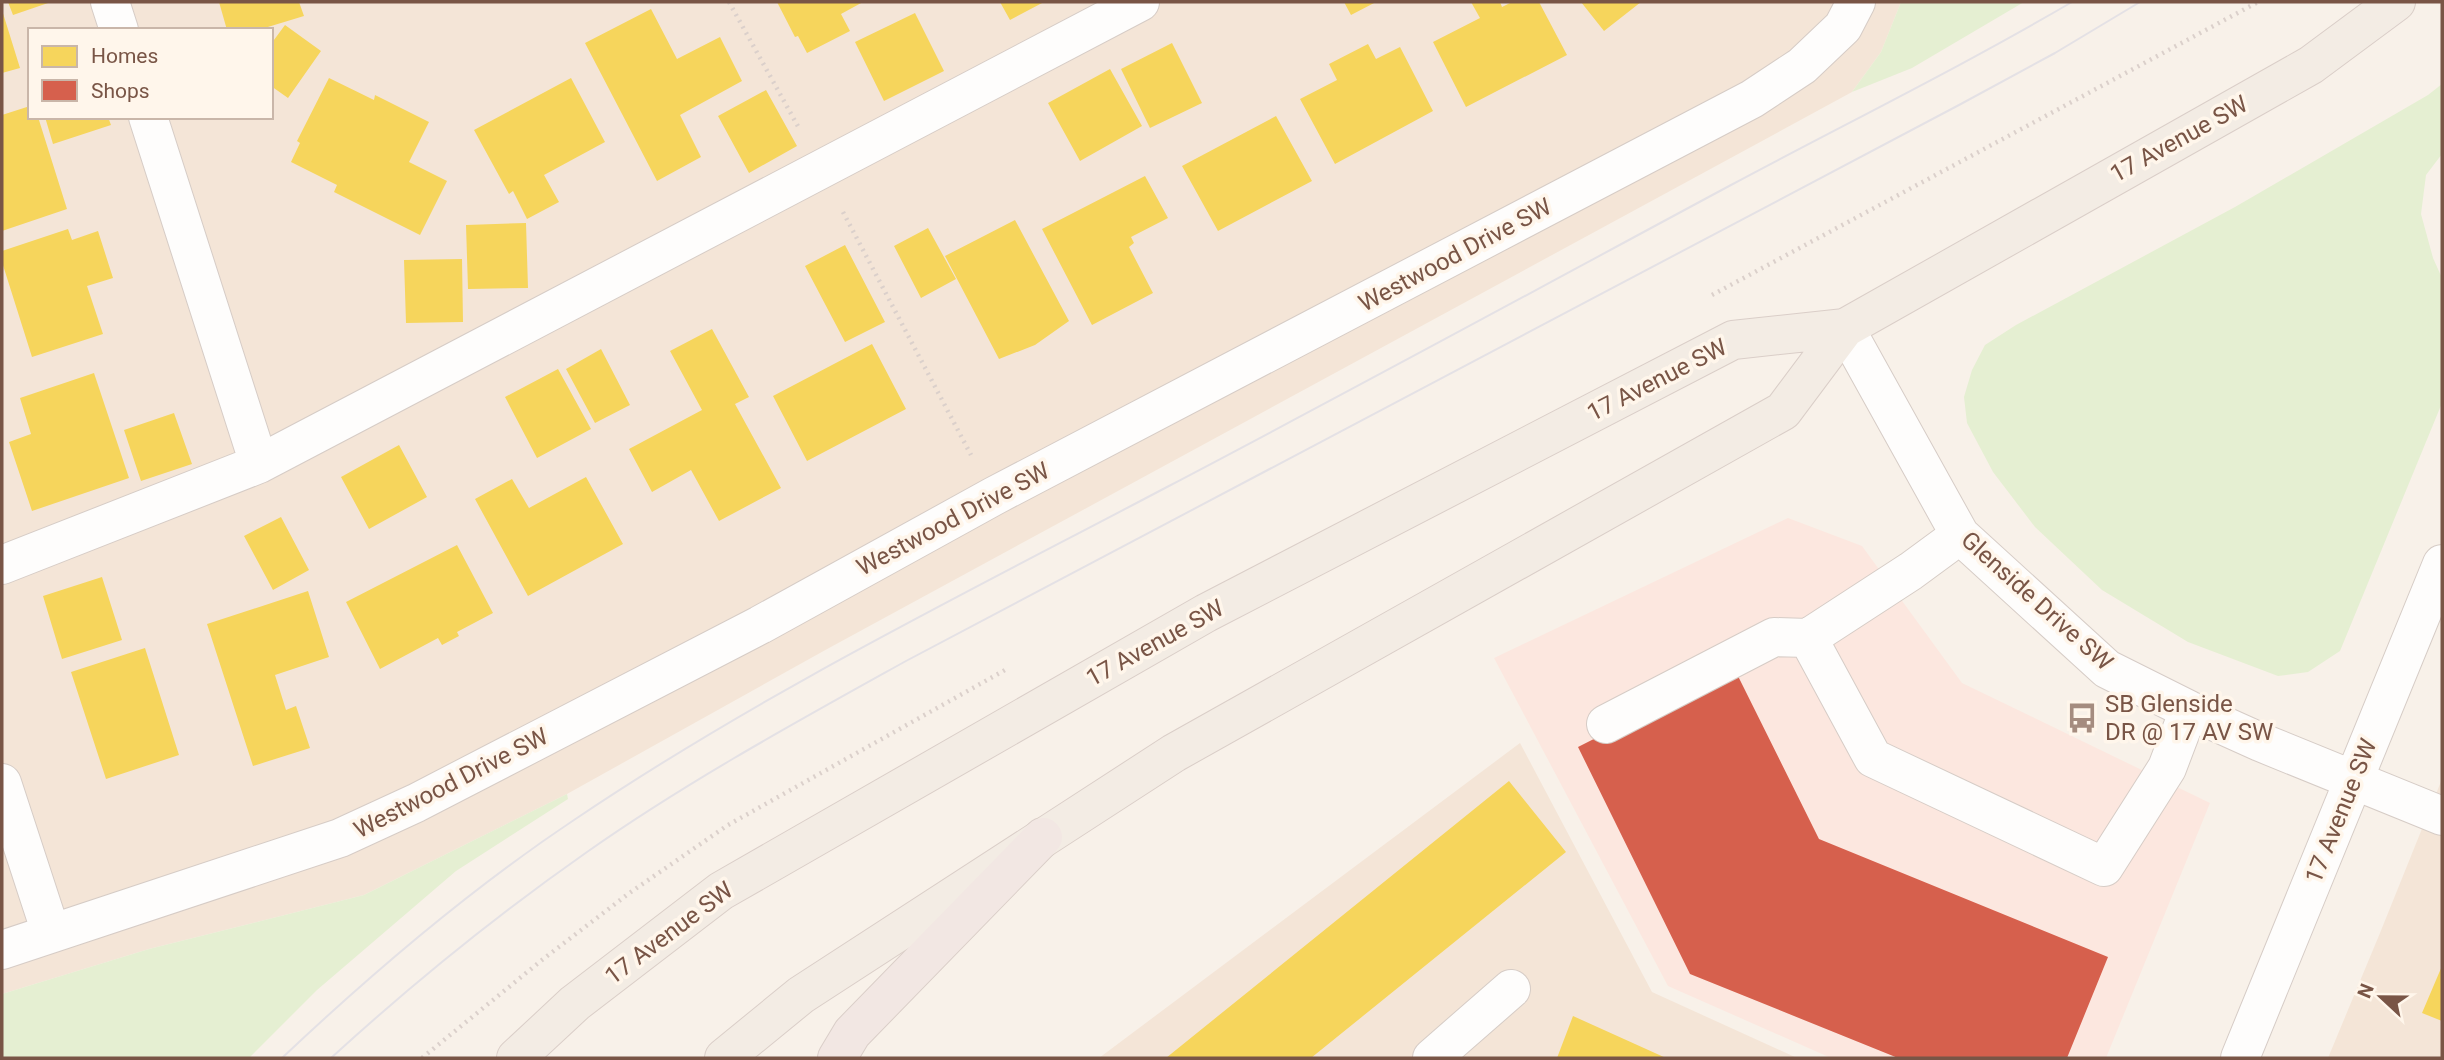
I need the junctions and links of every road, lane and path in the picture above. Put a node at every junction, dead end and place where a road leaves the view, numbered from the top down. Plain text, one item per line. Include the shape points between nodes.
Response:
1 (110, 2) edge
2 (729, 2) edge
3 (1140, 2) edge
4 (1856, 2) edge
5 (2396, 2) edge
6 (119, 28) edge
7 (149, 119) edge
8 (821, 169) junction
9 (1845, 328) junction
10 (260, 464) junction
11 (994, 496) junction
12 (1960, 535) junction
13 (2442, 564) edge
14 (2, 565) edge
15 (1808, 638) junction
16 (2189, 710) junction
17 (1606, 724) dead end
18 (2353, 780) junction
19 (2, 783) edge
20 (2442, 816) edge
21 (1043, 837) junction
22 (51, 933) junction
23 (2, 950) edge
24 (1511, 989) dead end
25 (516, 1058) edge
26 (724, 1058) edge
27 (836, 1058) edge
28 (1432, 1058) edge
29 (2240, 1058) edge

1 - 6 street
2 - 8 path
3 - 8 street
4 - 11 street, Westwood Drive SW via 1843,27 1802,66 1752,99
5 - 9 main road, 17 Avenue SW via 2311,65
7 - 10 street
8 - 10 street
8 - 11 path
9 - 12 street, Glenside Drive SW
9 - 21 main road, 17 Avenue SW via 1783,411 1174,753
9 - 25 main road, 17 Avenue SW via 1733,340 1206,613 721,891 575,1003
10 - 14 street
11 - 22 street, Westwood Drive SW via 760,625 416,803 340,838
12 - 15 street
12 - 16 street, Glenside Drive SW via 2107,669
13 - 18 street, 17 Avenue SW
15 - 16 street via 1873,758 2104,867 2167,768
15 - 17 street via 1774,637
16 - 18 street, Glenside Drive SW
18 - 20 street, Glenside Drive SW
18 - 29 street, 17 Avenue SW
19 - 22 street
21 - 26 main road, 17 Avenue SW via 801,995
21 - 27 highway via 852,1033
22 - 23 street, Westwood Drive SW
24 - 28 street

